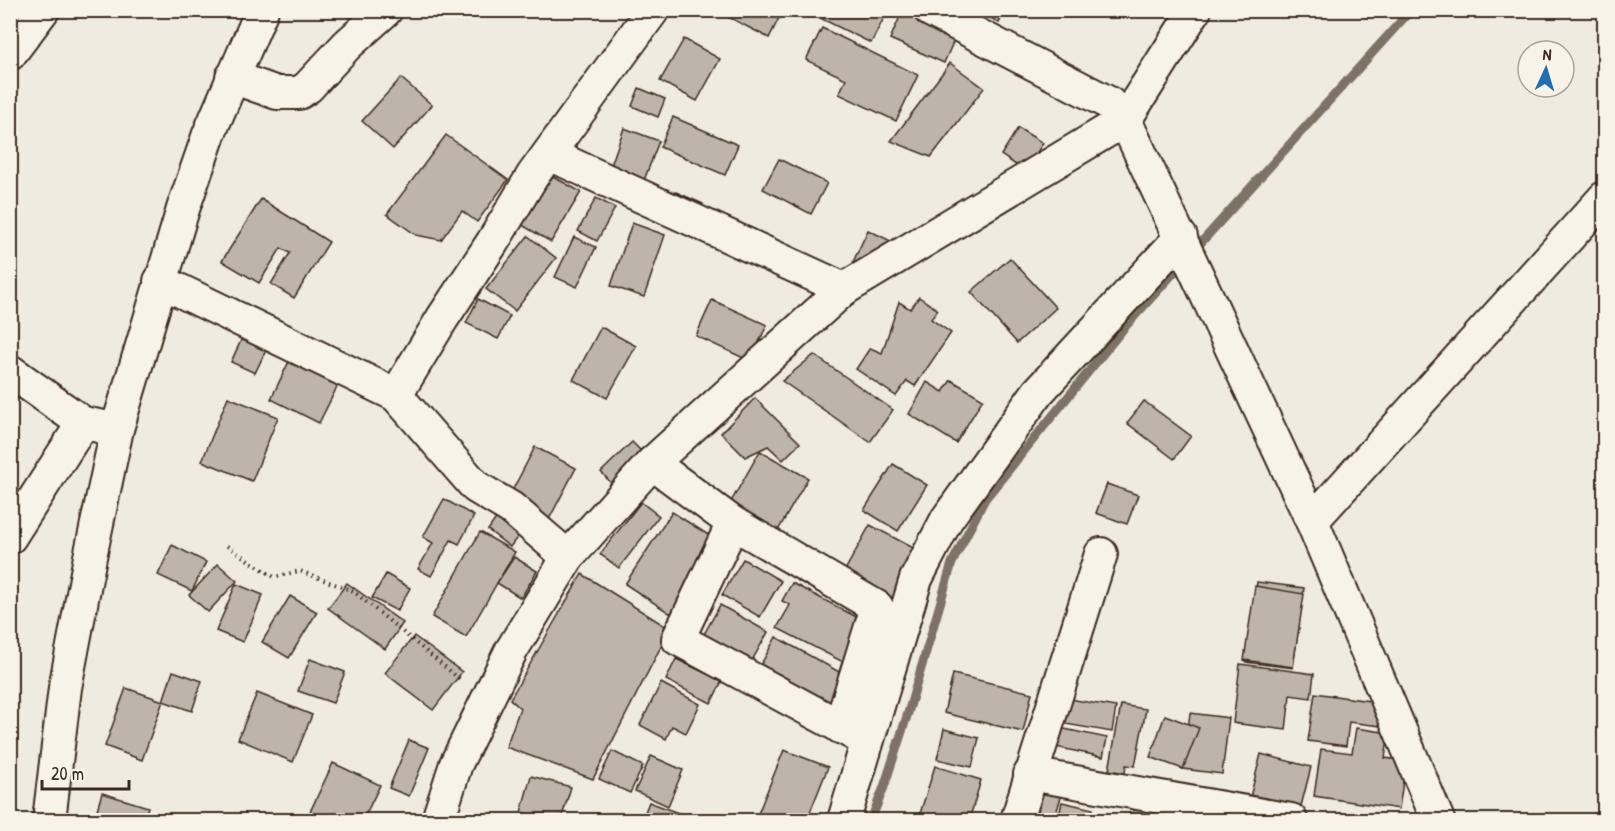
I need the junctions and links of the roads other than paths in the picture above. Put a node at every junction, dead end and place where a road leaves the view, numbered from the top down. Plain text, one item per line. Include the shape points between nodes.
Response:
1 (42, 10) edge
2 (262, 10) edge
3 (386, 10) edge
4 (653, 10) edge
5 (930, 10) edge
6 (1195, 10) edge
7 (10, 54) edge
8 (232, 76) junction
9 (1125, 120) junction
10 (549, 154) junction
11 (1605, 198) edge
12 (1181, 237) junction
13 (160, 281) junction
14 (844, 289) junction
15 (10, 371) edge
16 (396, 395) junction
17 (83, 423) junction
18 (117, 429) junction
19 (651, 463) junction
20 (1312, 521) junction
21 (733, 523) junction
22 (10, 537) edge
23 (1101, 554) dead end
24 (568, 556) junction
25 (840, 727) junction
26 (868, 741) junction
27 (1030, 774) junction
28 (49, 820) edge
29 (438, 820) edge
30 (844, 820) edge
31 (1017, 820) edge
32 (1291, 820) edge
33 (1438, 820) edge

1 - 7 street
2 - 8 street
3 - 8 street via 299,93 277,93
4 - 10 street
5 - 9 street via 1109,103
6 - 9 street
8 - 13 street
9 - 12 street
9 - 14 street
10 - 14 street
10 - 16 street
11 - 20 street
12 - 20 street
12 - 26 street via 1038,392 947,519 916,579
13 - 16 street
13 - 18 street
14 - 19 street
15 - 17 street
16 - 24 street via 476,487 511,508
17 - 18 street
17 - 22 street
18 - 28 street via 65,688
19 - 21 street
19 - 24 street
20 - 33 street
21 - 25 street via 877,607
21 - 25 street via 678,639
23 - 27 street
24 - 29 street via 511,651 456,764
25 - 26 street
26 - 30 street
27 - 31 street
27 - 32 street

